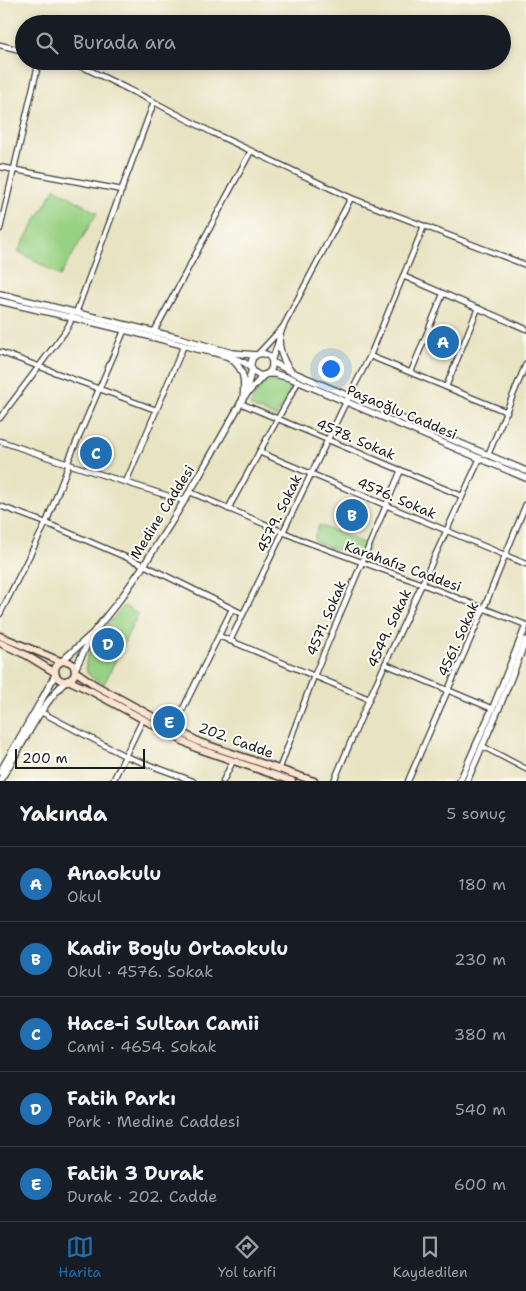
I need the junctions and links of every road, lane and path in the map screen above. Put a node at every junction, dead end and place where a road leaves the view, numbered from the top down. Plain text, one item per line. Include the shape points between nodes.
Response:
1 (0, 45) edge
2 (15, 49) edge
3 (37, 70) edge
4 (89, 70) edge
5 (154, 102) junction
6 (250, 151) junction
7 (0, 167) edge
8 (14, 170) junction
9 (122, 190) junction
10 (351, 198) junction
11 (424, 226) junction
12 (0, 229) edge
13 (526, 265) edge
14 (403, 276) junction
15 (0, 294) edge
16 (443, 294) junction
17 (0, 300) edge
18 (478, 308) junction
19 (73, 314) junction
20 (283, 327) junction
21 (526, 329) edge
22 (124, 330) junction
23 (154, 332) junction
24 (279, 338) junction
25 (184, 345) junction
26 (1, 354) edge
27 (257, 354) junction
28 (370, 356) junction
29 (230, 358) junction
30 (272, 361) junction
31 (526, 364) edge
32 (38, 367) junction
33 (251, 368) junction
34 (292, 372) junction
35 (410, 372) junction
36 (265, 374) junction
37 (298, 382) junction
38 (446, 387) junction
39 (100, 388) junction
40 (347, 399) junction
41 (242, 401) junction
42 (156, 410) junction
43 (507, 412) junction
44 (0, 418) edge
45 (278, 418) junction
46 (328, 440) junction
47 (0, 441) edge
48 (259, 452) junction
49 (488, 455) junction
50 (480, 458) junction
51 (68, 464) junction
52 (401, 470) junction
53 (526, 471) edge
54 (311, 474) junction
55 (526, 478) edge
56 (126, 482) junction
57 (190, 492) junction
58 (462, 496) junction
59 (184, 501) junction
60 (526, 504) edge
61 (386, 505) junction
62 (0, 506) edge
63 (228, 509) junction
64 (46, 523) junction
65 (447, 531) junction
66 (282, 532) junction
67 (506, 556) junction
68 (362, 563) junction
69 (526, 564) edge
70 (144, 565) junction
71 (422, 584) junction
72 (484, 608) junction
73 (232, 609) junction
74 (0, 614) edge
75 (243, 614) junction
76 (526, 625) edge
77 (93, 634) junction
78 (0, 636) edge
79 (218, 636) junction
80 (526, 640) edge
81 (230, 641) junction
82 (0, 643) edge
83 (62, 661) junction
84 (385, 664) junction
85 (75, 670) junction
86 (55, 674) junction
87 (314, 676) junction
88 (67, 681) junction
89 (448, 690) junction
90 (369, 699) junction
91 (492, 709) junction
92 (41, 712) junction
93 (143, 719) junction
94 (172, 731) junction
95 (482, 746) junction
96 (125, 756) junction
97 (233, 761) junction
98 (2, 764) edge
99 (526, 769) edge
100 (0, 772) edge
101 (280, 776) edge
102 (0, 780) edge
103 (112, 781) edge
104 (193, 781) edge
105 (223, 781) edge
106 (292, 781) edge
107 (314, 781) edge
108 (334, 781) edge
109 (408, 781) edge
110 (460, 781) edge
111 (467, 781) edge

1 - 2 street
3 - 8 street
4 - 5 street
5 - 6 street
5 - 9 street
6 - 10 street
6 - 23 street
7 - 8 street
8 - 9 street
8 - 12 street
9 - 19 street
10 - 11 street
10 - 20 street
11 - 13 street
11 - 14 street, 4579. Sokak
14 - 16 street
14 - 28 street, 4579. Sokak
15 - 19 street
16 - 18 street
16 - 35 street
17 - 19 street
18 - 21 street
18 - 38 street
19 - 22 street
19 - 23 street
19 - 32 street via 64,333
20 - 24 street
20 - 27 street
22 - 25 street
22 - 39 street
23 - 27 street via 232,352
24 - 30 street
24 - 34 street via 281,357
25 - 29 street
25 - 42 street
26 - 32 street
27 - 30 street via 268,355
27 - 33 street via 251,359
28 - 35 street
28 - 40 street, 4579. Sokak
29 - 33 street
29 - 41 street via 241,370 244,385
30 - 34 street, Paşaoğlu Caddesi
30 - 36 street via 271,371
31 - 43 street
32 - 39 street
32 - 44 street
33 - 36 street via 258,375
33 - 41 street, Medine Caddesi
34 - 40 street, Paşaoğlu Caddesi
35 - 38 street
36 - 37 street, Paşaoğlu Caddesi via 281,375
36 - 41 street, Medine Caddesi
37 - 40 street, Paşaoğlu Caddesi
37 - 45 street
38 - 43 street
39 - 42 street
39 - 51 street
40 - 46 street, 4579. Sokak
40 - 49 street, Paşaoğlu Caddesi
40 - 50 street, Paşaoğlu Caddesi
41 - 45 street, 4578. Sokak
41 - 57 street, Medine Caddesi
42 - 56 street
43 - 49 street
45 - 46 street, 4578. Sokak
45 - 48 street
46 - 52 street, 4578. Sokak
46 - 54 street, 4579. Sokak
47 - 51 street
48 - 54 street, 4576. Sokak
48 - 63 street
49 - 53 street, Paşaoğlu Caddesi
50 - 55 street, Paşaoğlu Caddesi
50 - 58 street, 4549. Sokak
51 - 56 street
51 - 64 street
52 - 58 street, 4578. Sokak
52 - 61 street, 4571. Sokak
54 - 61 street, 4576. Sokak
54 - 66 street, 4579. Sokak
56 - 59 street
57 - 59 street, Medine Caddesi
57 - 63 street, Karahafız Caddesi
58 - 65 street, 4549. Sokak
59 - 70 street, Medine Caddesi
60 - 67 street, 4561. Sokak
61 - 65 street, 4576. Sokak
61 - 68 street, 4571. Sokak
62 - 64 street
63 - 66 street, Karahafız Caddesi
64 - 70 street
64 - 74 street
65 - 67 street, 4576. Sokak
65 - 71 street, 4549. Sokak
66 - 68 street, Karahafız Caddesi
66 - 75 street, 4579. Sokak
67 - 69 street, 4576. Sokak
67 - 72 street, 4561. Sokak
68 - 71 street, Karahafız Caddesi
68 - 87 street, 4571. Sokak
70 - 73 street
70 - 77 street, Medine Caddesi
71 - 72 street, Karahafız Caddesi
71 - 84 street, 4549. Sokak
72 - 76 street, Karahafız Caddesi
72 - 89 street, 4561. Sokak
73 - 75 street
73 - 79 street
75 - 81 street, 4579. Sokak
76 - 91 street
77 - 83 street, Medine Caddesi
77 - 85 street, Medine Caddesi
78 - 83 main road
79 - 81 street
79 - 94 street
80 - 95 street
81 - 87 street
82 - 86 main road via 32,658
83 - 85 main road via 71,662
83 - 86 main road via 56,665
84 - 89 street
84 - 90 street, 4549. Sokak
85 - 88 main road via 74,676
85 - 94 main road, 202. Cadde
86 - 88 main road
86 - 98 street
87 - 90 street
87 - 101 street, 4571. Sokak
88 - 92 street
88 - 93 main road, 202. Cadde
89 - 91 street
89 - 109 street, 4561. Sokak
90 - 108 street, 4549. Sokak
91 - 110 street
92 - 96 street
92 - 102 street
93 - 94 main road, 202. Cadde
93 - 96 street
94 - 97 main road, 202. Cadde via 199,750
94 - 101 main road, 202. Cadde
95 - 99 street
95 - 111 street
96 - 103 street
96 - 104 street
97 - 101 main road, 202. Cadde
97 - 105 street
98 - 100 street
101 - 106 main road, 202. Cadde
101 - 107 main road, 202. Cadde

